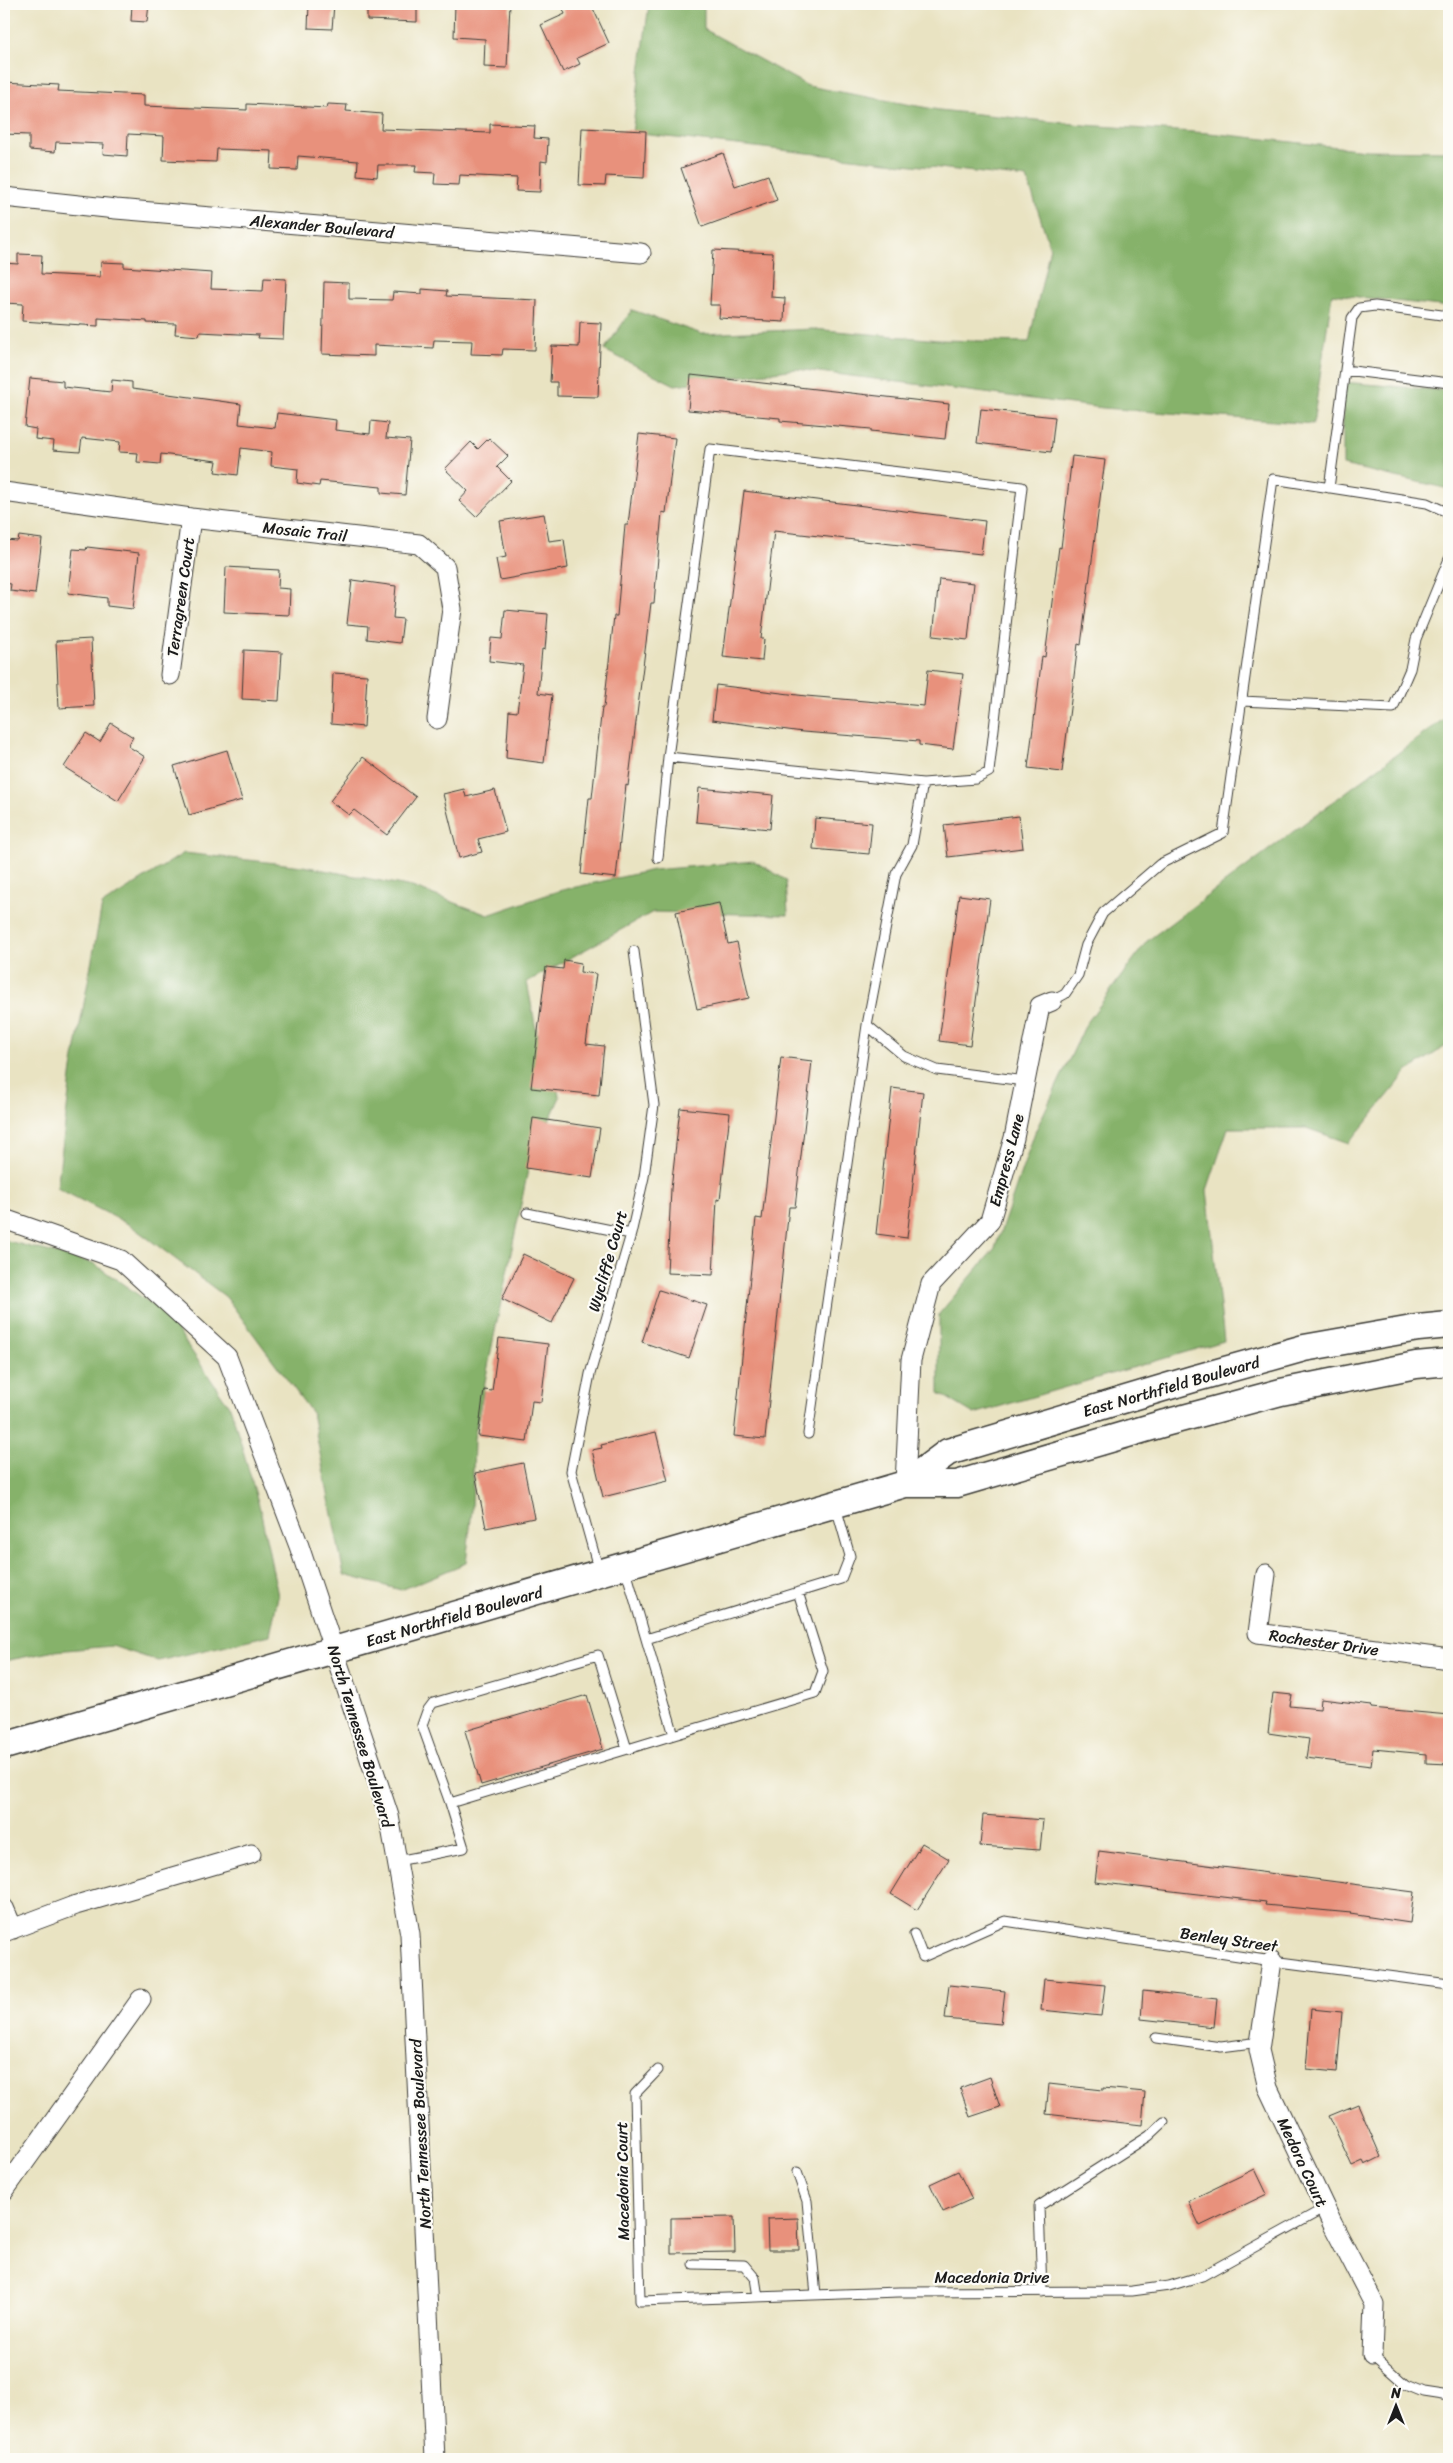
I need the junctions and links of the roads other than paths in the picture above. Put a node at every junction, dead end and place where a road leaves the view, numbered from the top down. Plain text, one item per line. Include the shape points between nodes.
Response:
1 (4, 197) edge
2 (641, 253) dead end
3 (1449, 316) edge
4 (1345, 370) junction
5 (1449, 383) edge
6 (1329, 488) junction
7 (4, 492) edge
8 (1449, 513) edge
9 (191, 518) junction
10 (1449, 559) edge
11 (170, 676) dead end
12 (1242, 701) junction
13 (437, 719) dead end
14 (668, 757) junction
15 (923, 783) junction
16 (658, 858) dead end
17 (634, 951) dead end
18 (1052, 1001) joint
19 (867, 1025) junction
20 (1025, 1081) junction
21 (527, 1213) dead end
22 (4, 1219) edge
23 (631, 1234) junction
24 (1449, 1325) edge
25 (1449, 1362) edge
26 (808, 1434) dead end
27 (905, 1484) junction
28 (835, 1504) junction
29 (625, 1566) junction
30 (599, 1574) junction
31 (1266, 1574) dead end
32 (798, 1592) junction
33 (646, 1639) junction
34 (334, 1650) junction
35 (1449, 1659) edge
36 (674, 1735) junction
37 (4, 1746) edge
38 (626, 1749) junction
39 (450, 1803) junction
40 (250, 1854) dead end
41 (397, 1861) junction
42 (4, 1908) edge
43 (8, 1930) edge
44 (914, 1934) dead end
45 (1272, 1961) junction
46 (1449, 1984) edge
47 (141, 1999) dead end
48 (1156, 2038) dead end
49 (1260, 2042) junction
50 (658, 2070) dead end
51 (1164, 2122) dead end
52 (797, 2172) dead end
53 (4, 2191) edge
54 (1324, 2208) junction
55 (693, 2264) dead end
56 (1042, 2292) junction
57 (816, 2295) junction
58 (758, 2297) junction
59 (640, 2301) joint
60 (1372, 2356) joint
61 (1449, 2396) edge
62 (435, 2459) edge

1 - 2 street, Alexander Boulevard
3 - 4 lane via 1374,306 1359,308 1352,318
4 - 5 lane
4 - 6 lane
6 - 8 lane via 1427,503
6 - 12 lane via 1273,479
7 - 9 street, Mosaic Trail
9 - 11 street, Terragreen Court
9 - 13 street, Mosaic Trail via 419,544 445,567 452,609
10 - 12 lane via 1416,639 1410,668 1393,708
12 - 18 lane via 1223,833 1160,864 1103,913 1086,945 1078,975 1065,994
14 - 15 lane
14 - 15 lane via 710,449 1022,487 989,772 976,779
14 - 16 lane
15 - 19 lane via 912,845 896,874
17 - 23 lane, Wycliffe Court via 654,1105 644,1177
18 - 20 street, Empress Lane via 1040,1006
19 - 20 lane via 904,1056 937,1070
19 - 26 lane
20 - 27 street, Empress Lane via 1014,1138 990,1220 931,1284 910,1360
21 - 23 lane
22 - 34 street, North Tennessee Boulevard via 121,1260 227,1357 299,1546
23 - 30 lane, Wycliffe Court via 590,1374 571,1471
24 - 27 main road, East Northfield Boulevard via 1304,1348 1193,1379 948,1452
25 - 27 main road, East Northfield Boulevard via 1282,1392 957,1484
27 - 28 main road, East Northfield Boulevard
28 - 29 main road, East Northfield Boulevard
28 - 32 lane via 850,1556 841,1579
29 - 30 main road, East Northfield Boulevard
29 - 33 lane
30 - 34 main road, East Northfield Boulevard
31 - 35 street, Rochester Drive via 1258,1633
32 - 33 lane
32 - 36 lane via 823,1671 814,1693
33 - 36 lane
34 - 37 main road, East Northfield Boulevard
34 - 41 street, North Tennessee Boulevard via 389,1816
36 - 38 lane
38 - 39 lane
38 - 39 lane via 598,1655 433,1703 422,1725
39 - 41 lane via 464,1848
40 - 43 street via 76,1905
41 - 62 street, North Tennessee Boulevard via 410,1934
42 - 43 street
44 - 45 lane, Benley Street via 923,1957 1005,1921
45 - 46 lane, Benley Street
45 - 49 street, Medora Court
47 - 53 street
48 - 49 lane via 1221,2047
49 - 54 street, Medora Court via 1268,2088
50 - 59 lane, Macedonia Court via 635,2094
51 - 56 lane via 1149,2136 1039,2206
52 - 57 lane via 807,2201
54 - 56 lane, Macedonia Drive via 1202,2276 1169,2286 1132,2291
54 - 60 street, Medora Court via 1374,2304
55 - 58 lane via 744,2265 755,2278
56 - 57 lane, Macedonia Drive
57 - 58 lane, Macedonia Drive
58 - 59 lane, Macedonia Drive
60 - 61 lane via 1406,2385 1423,2392

